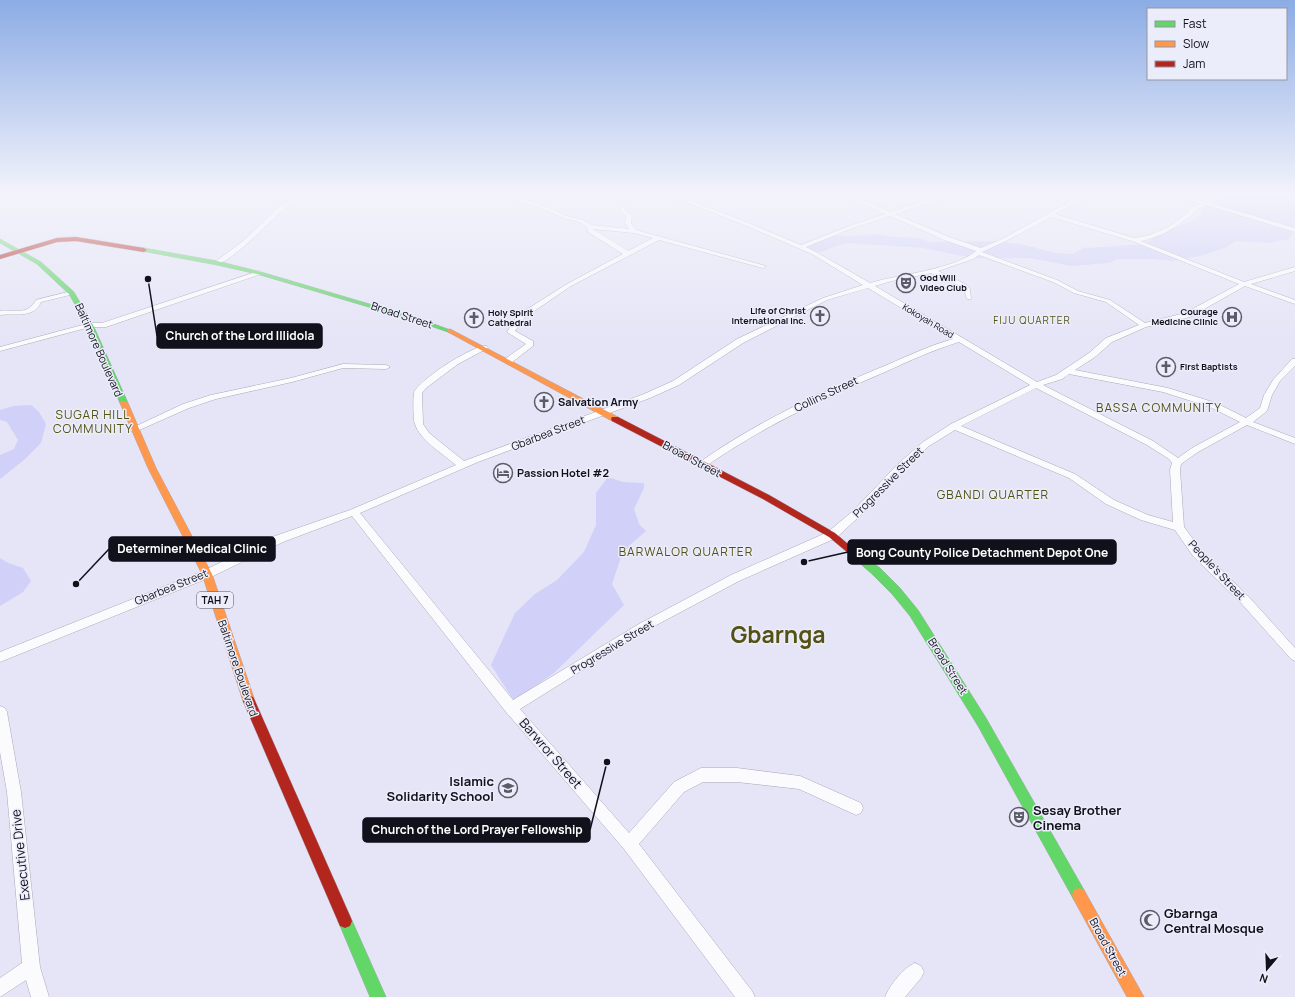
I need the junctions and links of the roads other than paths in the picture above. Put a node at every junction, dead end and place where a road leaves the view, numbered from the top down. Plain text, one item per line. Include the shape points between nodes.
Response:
1 (3, 242) edge
2 (52, 242) edge
3 (91, 242) edge
4 (245, 242) edge
5 (607, 242) edge
6 (651, 242) edge
7 (670, 242) edge
8 (787, 242) edge
9 (813, 242) edge
10 (951, 242) edge
11 (1000, 242) edge
12 (1138, 242) edge
13 (801, 247) junction
14 (20, 251) junction
15 (980, 252) junction
16 (628, 254) junction
17 (0, 257) edge
18 (217, 263) junction
19 (763, 266) dead end
20 (1295, 269) edge
21 (932, 271) junction
22 (259, 273) junction
23 (1244, 284) junction
24 (868, 286) junction
25 (72, 293) junction
26 (968, 298) dead end
27 (1295, 302) edge
28 (0, 313) edge
29 (12, 313) junction
30 (0, 320) edge
31 (1144, 324) junction
32 (90, 325) junction
33 (958, 340) junction
34 (0, 347) edge
35 (484, 348) junction
36 (508, 361) junction
37 (1295, 361) edge
38 (386, 367) dead end
39 (1068, 371) junction
40 (1036, 385) junction
41 (602, 412) junction
42 (1246, 422) junction
43 (954, 426) junction
44 (134, 429) junction
45 (1295, 441) edge
46 (1177, 463) junction
47 (702, 464) junction
48 (462, 465) junction
49 (354, 512) junction
50 (1179, 527) junction
51 (832, 535) junction
52 (207, 574) junction
53 (1295, 656) edge
54 (0, 657) edge
55 (511, 708) junction
56 (0, 712) edge
57 (856, 808) dead end
58 (629, 844) junction
59 (30, 968) junction
60 (915, 972) dead end
61 (0, 988) edge
62 (40, 997) edge
63 (378, 997) edge
64 (746, 997) edge
65 (894, 997) edge
66 (1136, 997) edge

1 - 14 main road, Baltimore Boulevard / TAH 7
2 - 14 main road, Broad Street
3 - 18 main road, Broad Street
4 - 18 street
5 - 16 street
6 - 16 street
7 - 19 street
8 - 13 street, Kokoyah Road
9 - 13 street
10 - 15 street
11 - 15 street, Gbarbea Street
12 - 23 street
13 - 24 street, Kokoyah Road
14 - 17 main road, Broad Street
14 - 25 main road, Baltimore Boulevard / TAH 7 via 39,263
15 - 21 street, Gbarbea Street via 971,258
15 - 31 street via 1082,294 1108,302
16 - 36 street via 569,285 521,317 511,332 530,343
18 - 22 main road, Broad Street
20 - 23 street, Progressive Street
21 - 24 street, Gbarbea Street
21 - 26 street via 965,286
22 - 32 street via 103,325
22 - 35 main road, Broad Street via 418,320 448,330
23 - 27 street
23 - 31 street, Progressive Street via 1188,314
24 - 33 street, Kokoyah Road
24 - 41 street, Gbarbea Street via 825,299 740,341 676,383
25 - 29 street via 38,301 32,309
25 - 32 main road, Baltimore Boulevard / TAH 7
28 - 29 street
29 - 30 street
31 - 39 street, Progressive Street via 1109,340
32 - 34 street
32 - 44 main road, Baltimore Boulevard / TAH 7
33 - 40 street, Kokoyah Road
33 - 47 street, Collins Street via 914,355 809,402 757,428
35 - 36 main road, Broad Street
35 - 48 street via 456,362 423,386 418,393 420,424 423,430
36 - 41 main road, Broad Street
37 - 42 street via 1277,380 1268,395 1264,409
38 - 44 street via 342,366 214,397 186,406
39 - 40 street, Progressive Street
39 - 42 street via 1165,390 1213,405
40 - 43 street, Progressive Street
40 - 46 street, Kokoyah Road via 1150,443
41 - 47 main road, Broad Street
41 - 48 street, Gbarbea Street
42 - 45 street
42 - 46 street
43 - 50 street via 1072,476 1110,502 1145,518
43 - 51 street, Progressive Street via 926,444 901,466 858,512
44 - 52 main road, Baltimore Boulevard / TAH 7
46 - 50 street via 1175,470
47 - 51 main road, Broad Street
48 - 49 street, Gbarbea Street
49 - 52 street, Gbarbea Street via 279,539
49 - 55 street, Barwror Street
50 - 53 street, People's Street via 1197,553 1245,600
51 - 55 street, Progressive Street via 735,578 643,627
51 - 66 main road, Broad Street via 876,571 914,613 982,722
52 - 54 street, Gbarbea Street
52 - 63 main road, Baltimore Boulevard / TAH 7 via 252,711
55 - 58 street, Barwror Street
56 - 59 street, Executive Drive via 14,792
57 - 58 street via 800,783 737,775 701,775 679,787
58 - 64 street, Barwror Street
59 - 61 street
59 - 62 street, Executive Drive
60 - 65 street

